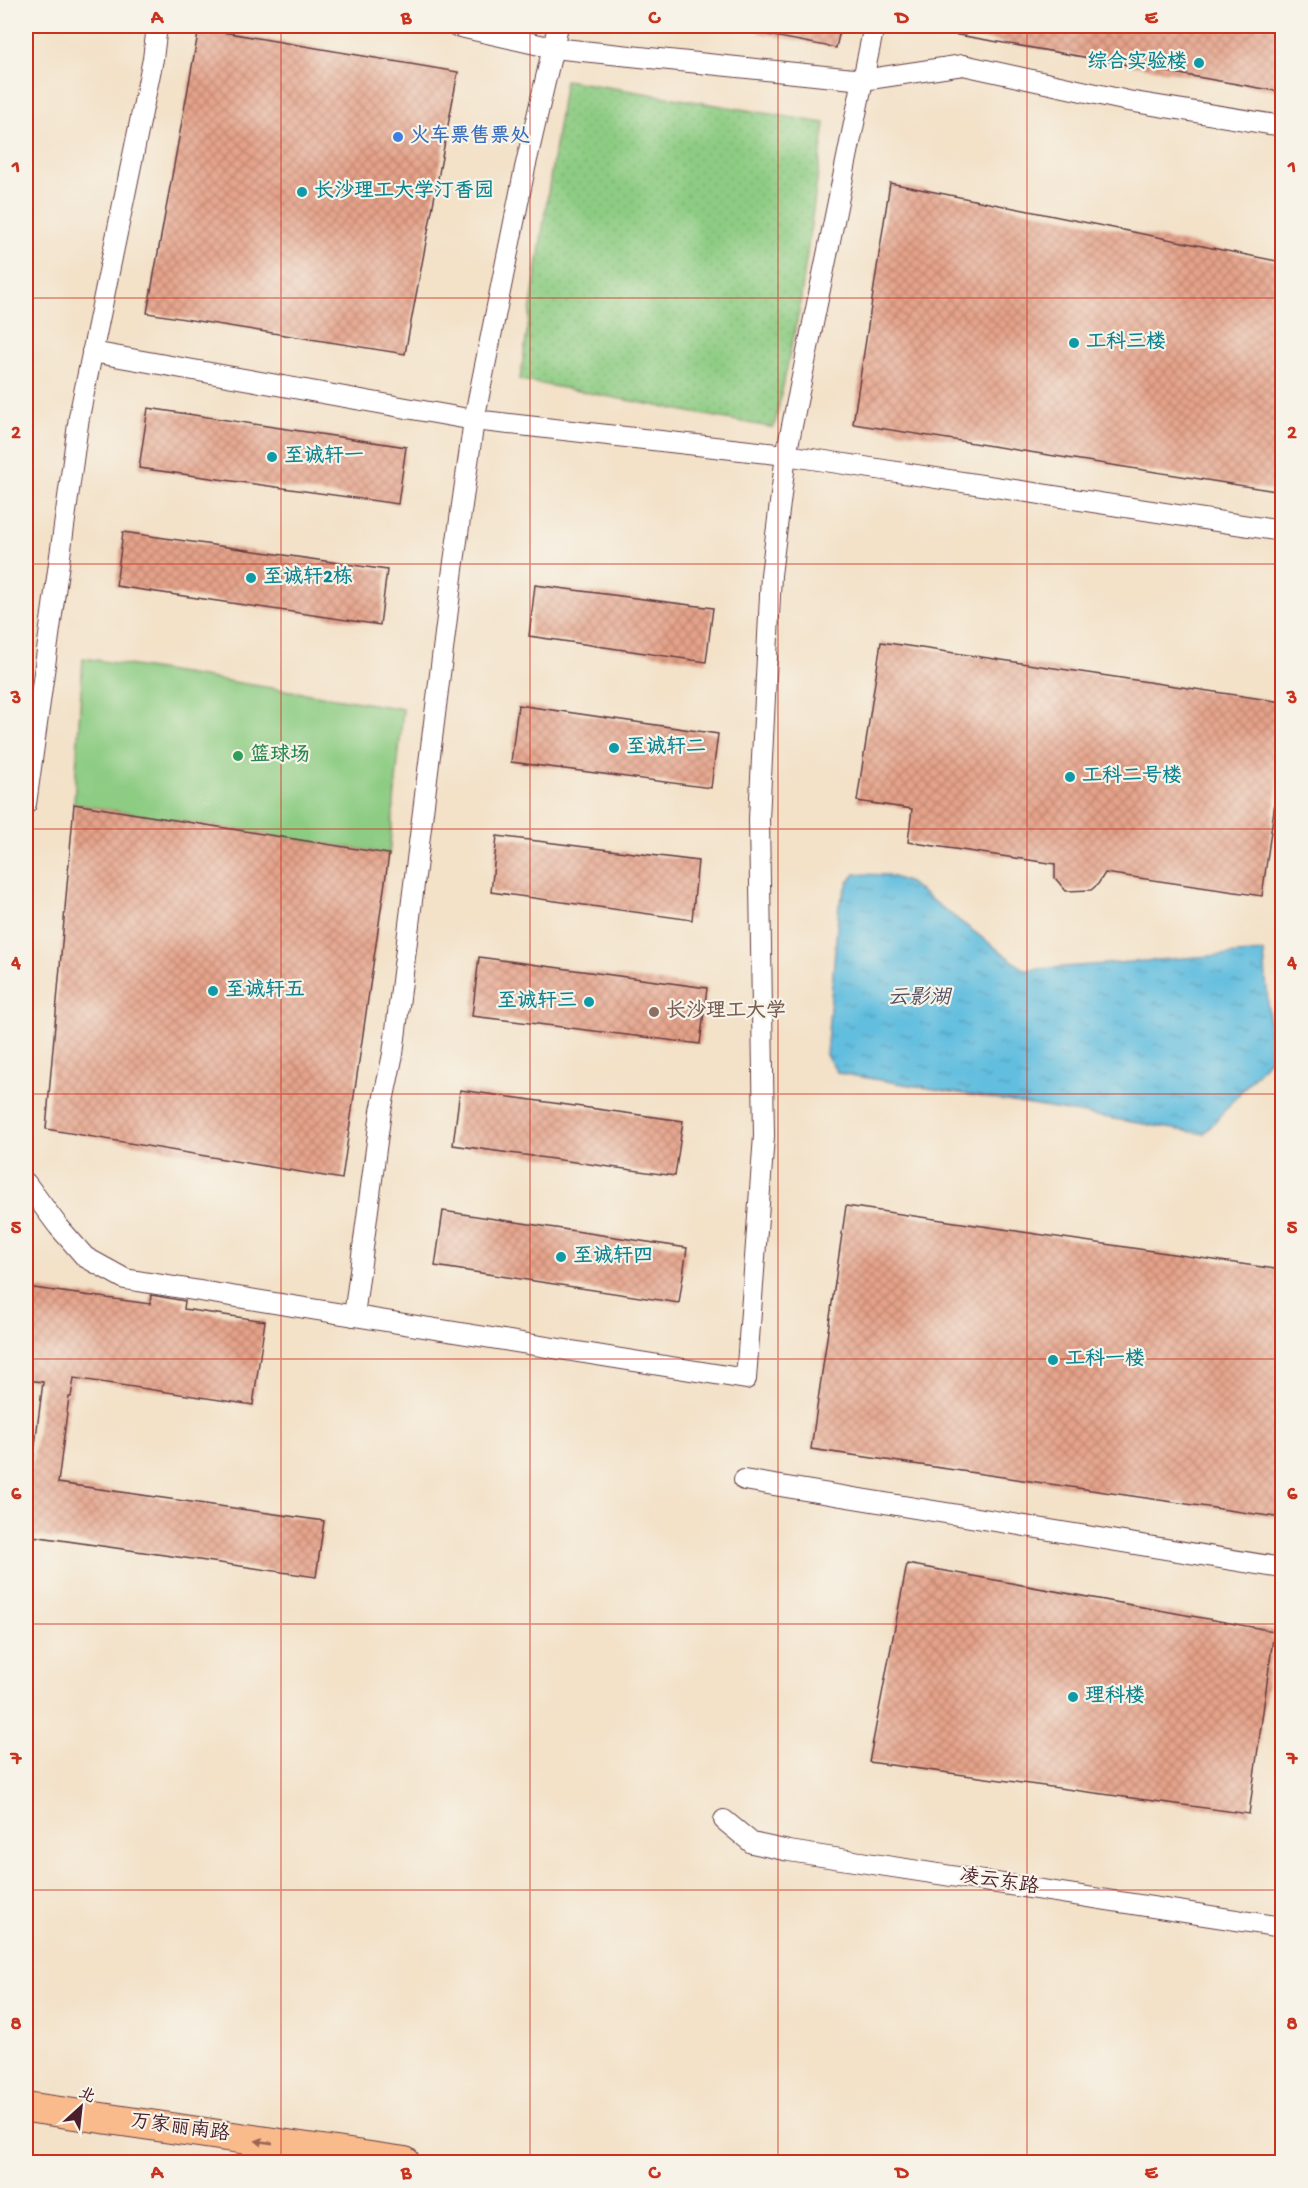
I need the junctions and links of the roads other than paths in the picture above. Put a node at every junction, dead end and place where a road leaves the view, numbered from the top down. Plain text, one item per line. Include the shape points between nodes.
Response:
1 (157, 26) edge
2 (456, 26) edge
3 (558, 26) edge
4 (874, 26) edge
5 (553, 48) junction
6 (863, 80) junction
7 (1282, 126) edge
8 (92, 352) junction
9 (474, 420) junction
10 (786, 455) junction
11 (1282, 531) edge
12 (26, 804) edge
13 (26, 1183) edge
14 (354, 1316) junction
15 (744, 1480) dead end
16 (1282, 1568) edge
17 (724, 1820) dead end
18 (1282, 1927) edge
19 (26, 2107) edge
20 (405, 2163) edge

1 - 8 street
2 - 5 street
3 - 5 street
4 - 6 street
5 - 6 street
5 - 9 street
6 - 7 street via 963,65 1128,101
6 - 10 street
8 - 9 street
8 - 12 street
9 - 10 street
9 - 14 street via 393,1054 381,1111
10 - 11 street
10 - 14 street via 771,575 759,819 764,1136 746,1379
13 - 14 street via 85,1257 125,1279
15 - 16 street
17 - 18 street, 凌云东路 via 752,1843 789,1851
20 -> 19 main road, 万家丽南路

